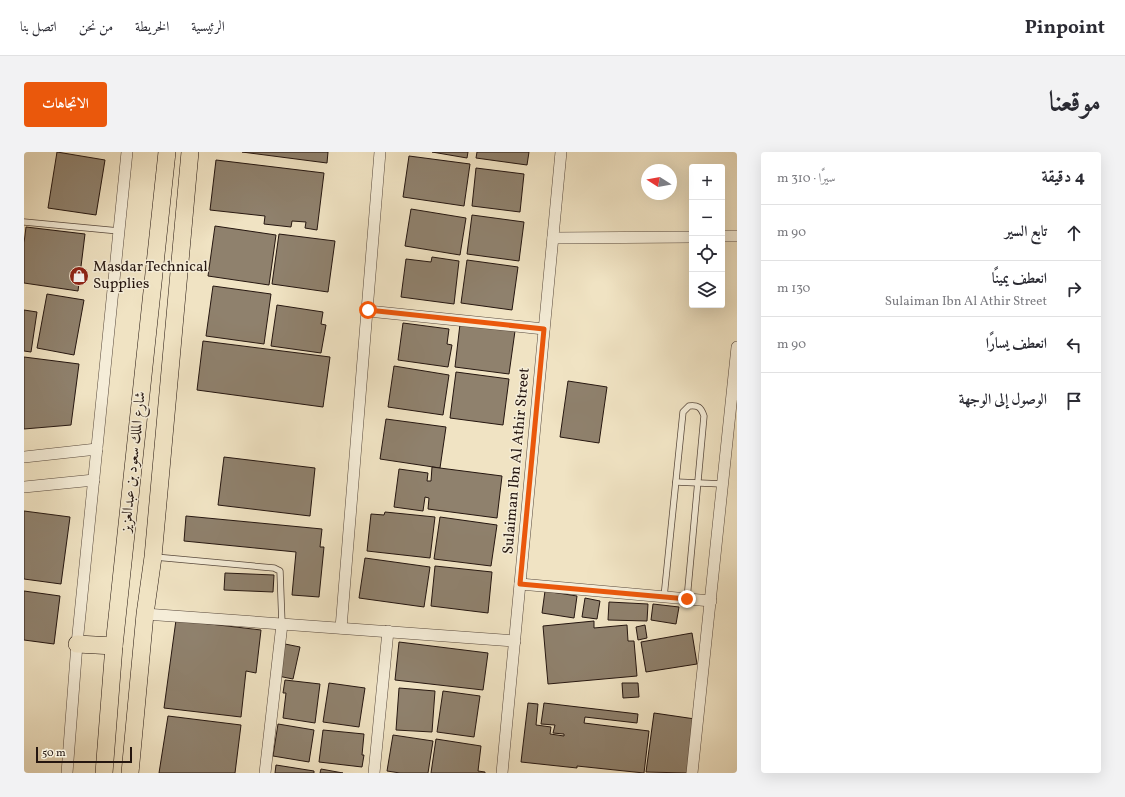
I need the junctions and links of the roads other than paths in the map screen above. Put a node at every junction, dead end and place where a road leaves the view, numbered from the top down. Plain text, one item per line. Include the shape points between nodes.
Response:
1 (127, 152) edge
2 (167, 152) edge
3 (190, 152) edge
4 (380, 152) edge
5 (561, 152) edge
6 (24, 222) edge
7 (119, 231) junction
8 (725, 236) edge
9 (737, 236) edge
10 (689, 237) edge
11 (553, 238) junction
12 (368, 310) junction
13 (544, 329) junction
14 (737, 347) edge
15 (736, 366) edge
16 (97, 449) junction
17 (24, 457) edge
18 (94, 480) junction
19 (676, 482) junction
20 (698, 483) junction
21 (723, 484) junction
22 (24, 487) edge
23 (153, 557) junction
24 (520, 584) junction
25 (664, 597) junction
26 (687, 599) junction
27 (711, 601) junction
28 (145, 614) junction
29 (282, 624) junction
30 (341, 628) junction
31 (388, 632) junction
32 (515, 641) junction
33 (77, 644) junction
34 (114, 646) junction
35 (67, 773) edge
36 (104, 773) edge
37 (130, 773) edge
38 (265, 773) edge
39 (374, 773) edge
40 (502, 773) edge
41 (692, 773) edge

1 - 7 street
2 - 34 main road, شارع الملك سعود بن عبدالعزيز
3 - 23 main road, شارع الملك سعود بن عبدالعزيز
4 - 12 street
5 - 11 street, Sulaiman Ibn Al Athir Street
6 - 7 lane
7 - 16 street
8 - 9 street
10 - 11 street
11 - 13 street, Sulaiman Ibn Al Athir Street
12 - 13 street
12 - 30 street
13 - 24 street, Sulaiman Ibn Al Athir Street
14 - 15 street
15 - 21 street
16 - 17 street
16 - 18 street
18 - 22 street
18 - 33 street
19 - 20 lane
19 - 20 lane via 683,412 693,405 702,409 704,416
19 - 25 lane
20 - 21 lane
20 - 26 lane
21 - 27 street
23 - 28 main road, شارع الملك سعود بن عبدالعزيز
23 - 29 lane via 274,568 280,571
24 - 25 street
24 - 32 street, Sulaiman Ibn Al Athir Street
25 - 26 street
26 - 27 street
27 - 41 street
28 - 29 street
28 - 37 main road, شارع الملك سعود بن عبدالعزيز
29 - 30 street
29 - 38 street
30 - 31 street
31 - 32 street
31 - 39 street
32 - 40 street, Sulaiman Ibn Al Athir Street
33 - 34 main road
33 - 35 street
34 - 36 main road, شارع الملك سعود بن عبدالعزيز

